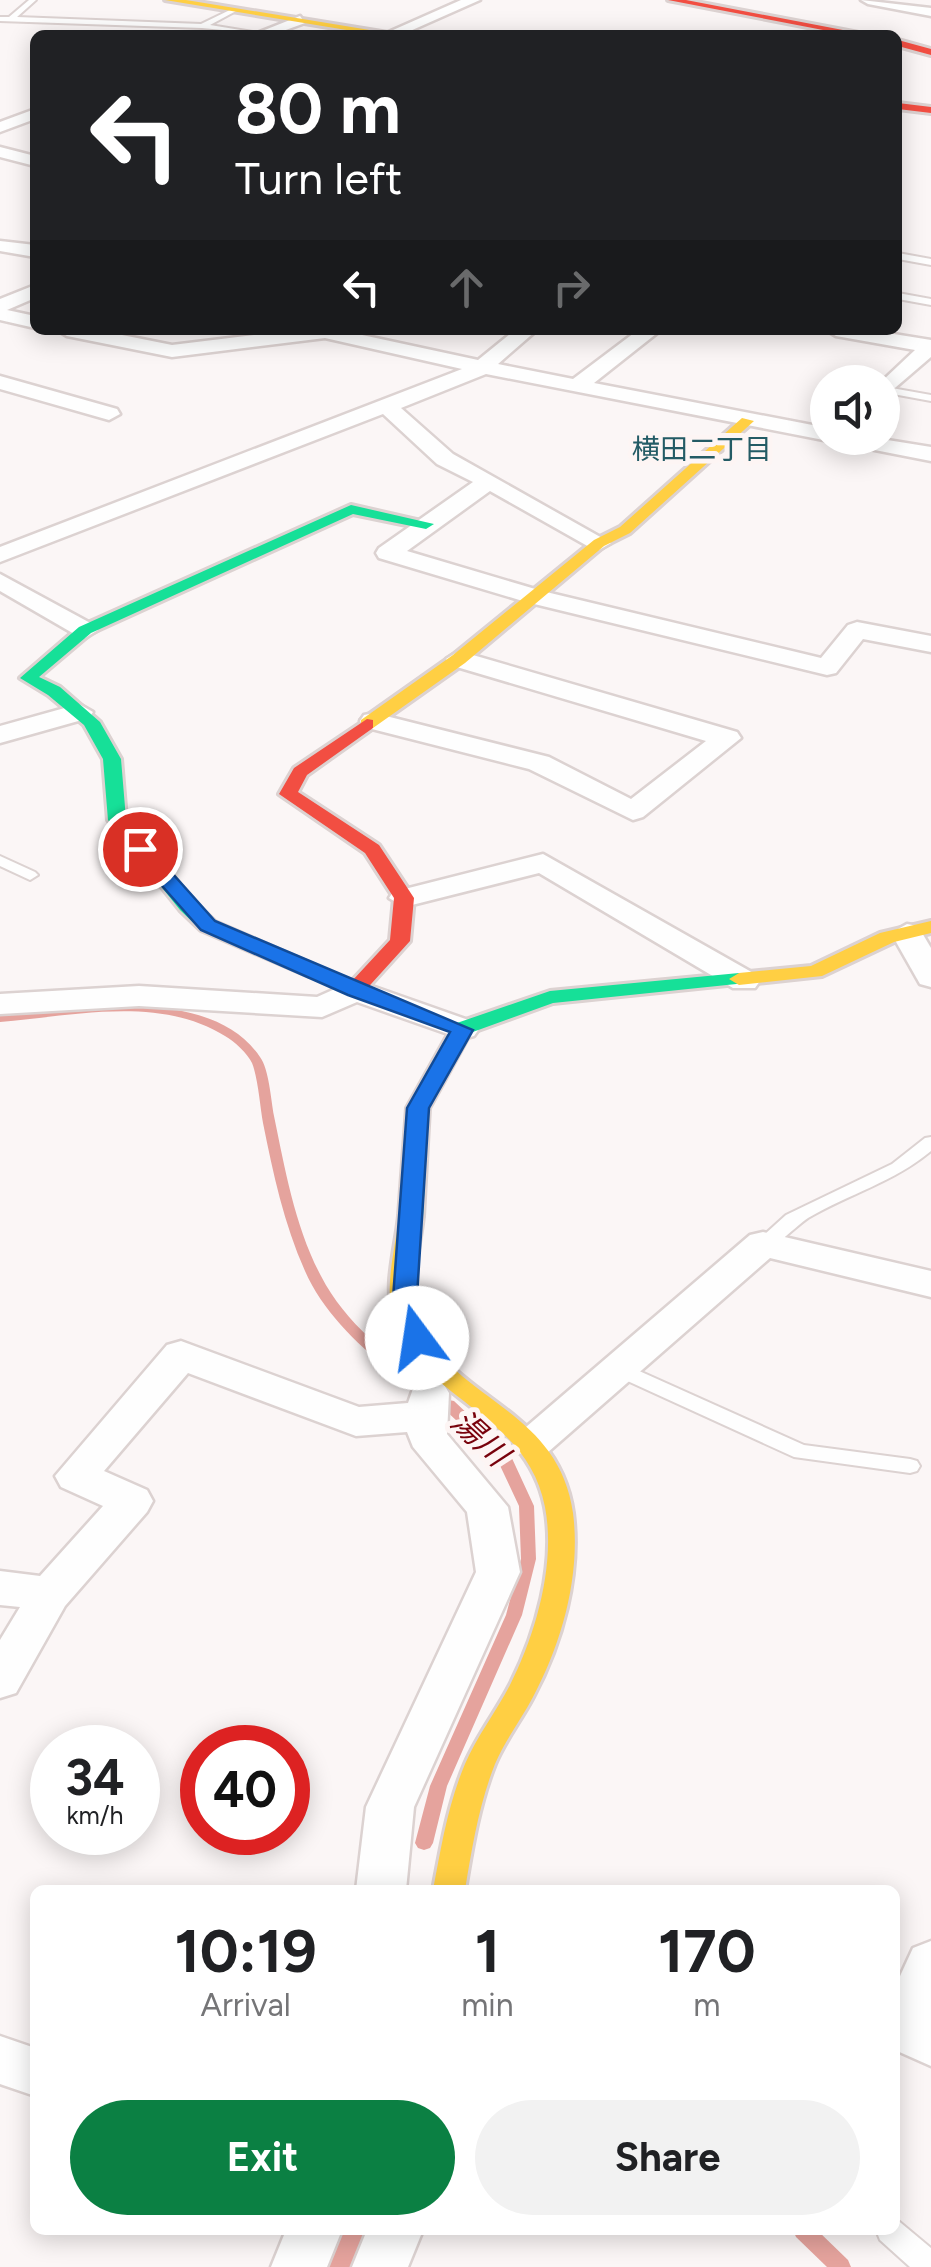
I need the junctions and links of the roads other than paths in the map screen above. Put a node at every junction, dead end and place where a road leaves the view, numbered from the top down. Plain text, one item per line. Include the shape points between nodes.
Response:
1 (33, 0) edge
2 (169, 0) edge
3 (473, 0) edge
4 (672, 0) edge
5 (868, 0) edge
6 (234, 10) junction
7 (931, 12) edge
8 (5, 20) edge
9 (300, 20) junction
10 (202, 26) junction
11 (228, 30) edge
12 (273, 30) edge
13 (362, 30) edge
14 (404, 30) edge
15 (837, 30) edge
16 (902, 44) edge
17 (931, 52) edge
18 (902, 106) edge
19 (931, 110) edge
20 (30, 116) edge
21 (0, 127) edge
22 (0, 152) edge
23 (30, 159) edge
24 (0, 246) edge
25 (30, 251) edge
26 (902, 257) edge
27 (931, 262) edge
28 (30, 292) edge
29 (902, 297) edge
30 (931, 302) edge
31 (0, 306) edge
32 (0, 314) edge
33 (30, 321) edge
34 (91, 335) edge
35 (297, 335) edge
36 (334, 335) edge
37 (521, 335) edge
38 (644, 335) edge
39 (866, 335) edge
40 (931, 346) edge
41 (479, 370) junction
42 (900, 376) edge
43 (0, 382) edge
44 (577, 386) junction
45 (900, 393) edge
46 (931, 398) edge
47 (384, 404) junction
48 (109, 414) dead end
49 (748, 420) junction
50 (810, 432) edge
51 (900, 449) edge
52 (931, 454) edge
53 (490, 481) junction
54 (426, 524) junction
55 (599, 543) junction
56 (0, 555) edge
57 (0, 580) edge
58 (535, 597) junction
59 (84, 630) junction
60 (931, 644) edge
61 (459, 659) junction
62 (79, 712) junction
63 (374, 722) junction
64 (0, 734) edge
65 (0, 860) edge
66 (30, 875) dead end
67 (404, 898) junction
68 (919, 930) edge
69 (931, 977) edge
70 (744, 981) junction
71 (356, 990) junction
72 (0, 1004) edge
73 (462, 1030) junction
74 (931, 1142) edge
75 (762, 1244) junction
76 (931, 1284) edge
77 (430, 1364) junction
78 (617, 1368) junction
79 (428, 1416) junction
80 (533, 1443) junction
81 (910, 1466) dead end
82 (0, 1588) edge
83 (50, 1594) junction
84 (0, 1680) edge
85 (381, 1885) edge
86 (450, 1885) edge
87 (931, 1964) edge
88 (931, 2042) edge
89 (0, 2060) edge
90 (30, 2070) edge
91 (312, 2235) edge
92 (393, 2235) edge
93 (896, 2235) edge
94 (299, 2267) edge
95 (380, 2267) edge
96 (931, 2267) edge

1 - 8 lane
2 - 6 street
3 - 14 street
4 - 15 street
5 - 7 street
6 - 9 street
6 - 10 lane
8 - 10 lane
9 - 12 street
9 - 13 street
10 - 11 lane
16 - 17 street
18 - 19 street
20 - 21 street
22 - 23 street
24 - 25 street
26 - 27 lane
28 - 31 street
29 - 30 lane
32 - 33 street
34 - 35 street via 172,352
36 - 41 street
37 - 41 street
38 - 44 street
39 - 40 street
40 - 42 street
41 - 44 street
41 - 47 street
43 - 48 street
44 - 49 street
45 - 46 lane
47 - 53 street via 445,459
47 - 56 street
49 - 50 street
49 - 55 street via 625,530
51 - 52 street
53 - 54 street
53 - 55 street
54 - 58 street via 388,553
54 - 59 street via 351,510
55 - 58 street
57 - 59 street
58 - 60 street via 827,667 857,630
58 - 61 street
59 - 62 street via 28,678
61 - 63 street
61 - 63 street via 727,738 633,811 540,762
62 - 64 street
62 - 71 street via 112,759 117,820 187,906 208,926
63 - 67 street via 300,772 288,794 372,849
65 - 66 lane
67 - 70 street via 543,862
67 - 71 street via 400,941
68 - 69 street
68 - 70 street via 887,937 815,972
70 - 73 street via 550,997
71 - 72 street via 322,1007 138,996
71 - 73 street
73 - 77 street via 418,1108 404,1312
74 - 75 lane via 896,1170 786,1220
75 - 76 street
75 - 78 street
77 - 79 street
77 - 80 street via 512,1420
78 - 80 street
78 - 81 lane via 801,1452
79 - 83 street via 356,1422 181,1355 76,1476 132,1502
79 - 85 street via 427,1437 487,1507 498,1572 390,1807
80 - 86 street via 559,1505 562,1553 554,1600 524,1685 486,1750 464,1806
82 - 83 street
83 - 84 street
87 - 88 street via 902,2028
89 - 90 street
91 - 94 street
92 - 95 street
93 - 96 lane

